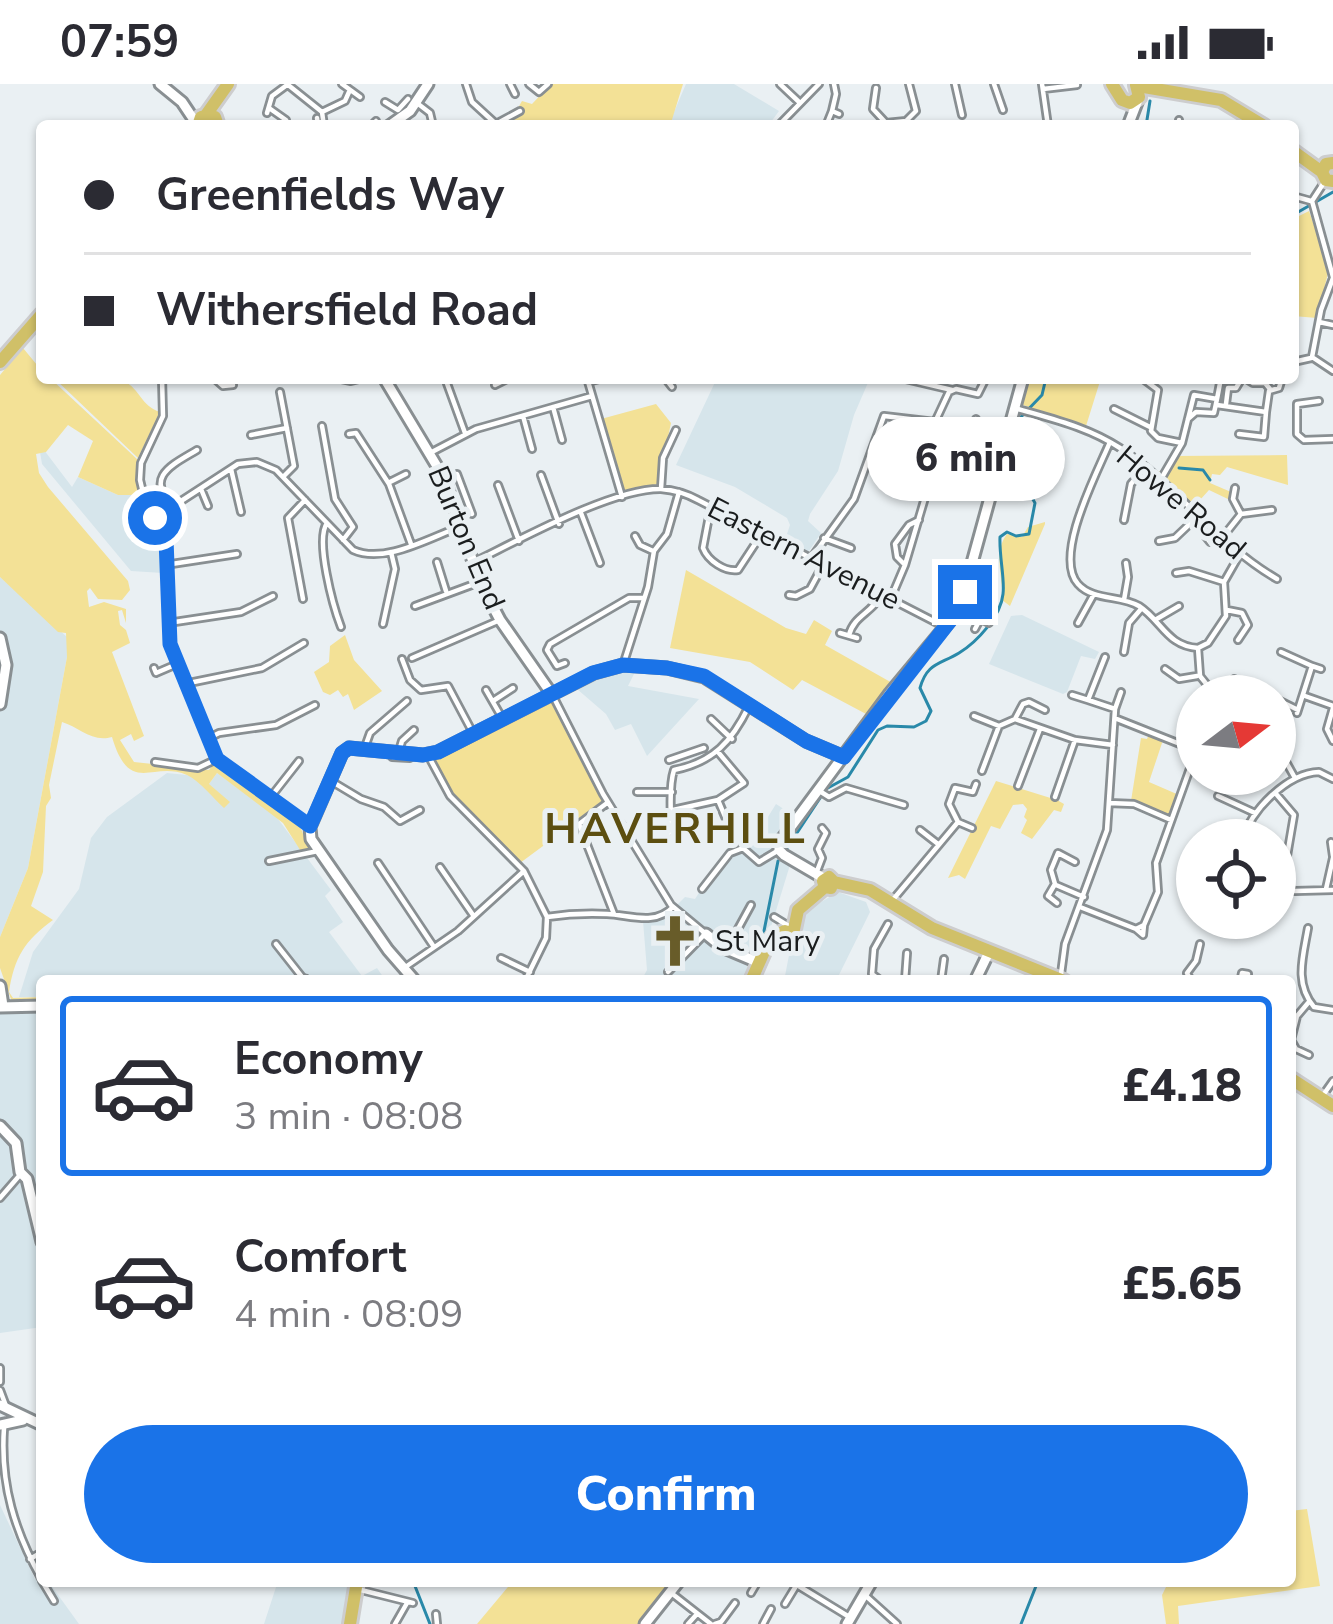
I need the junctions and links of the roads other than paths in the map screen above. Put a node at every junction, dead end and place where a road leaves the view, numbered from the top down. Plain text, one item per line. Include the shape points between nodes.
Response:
1 (160, 84) edge
2 (228, 84) edge
3 (428, 84) edge
4 (466, 84) edge
5 (510, 84) edge
6 (529, 84) edge
7 (548, 84) edge
8 (781, 84) edge
9 (819, 84) edge
10 (834, 84) edge
11 (909, 84) edge
12 (955, 84) edge
13 (994, 84) edge
14 (289, 85) edge
15 (1077, 85) edge
16 (1043, 87) edge
17 (876, 88) dead end
18 (1129, 89) edge
19 (350, 91) edge
20 (515, 94) dead end
21 (413, 101) junction
22 (386, 102) dead end
23 (800, 102) junction
24 (1004, 110) dead end
25 (520, 111) dead end
26 (403, 112) junction
27 (962, 115) dead end
28 (209, 120) edge
29 (286, 120) dead end
30 (320, 120) edge
31 (322, 120) edge
32 (395, 120) edge
33 (432, 120) edge
34 (492, 120) edge
35 (503, 120) edge
36 (784, 120) edge
37 (830, 120) edge
38 (883, 120) edge
39 (907, 120) edge
40 (1047, 120) edge
41 (1128, 120) edge
42 (1254, 120) edge
43 (1299, 155) edge
44 (1325, 170) edge
45 (1299, 199) edge
46 (1312, 204) junction
47 (1333, 278) edge
48 (36, 321) edge
49 (1319, 322) junction
50 (1333, 325) edge
51 (1312, 357) junction
52 (1299, 360) edge
53 (0, 362) edge
54 (1333, 371) edge
55 (162, 384) edge
56 (221, 384) edge
57 (392, 384) edge
58 (447, 384) edge
59 (588, 384) edge
60 (926, 384) edge
61 (983, 384) edge
62 (1022, 384) edge
63 (1150, 384) edge
64 (1221, 384) edge
65 (1239, 384) edge
66 (1266, 384) edge
67 (1282, 384) edge
68 (233, 386) dead end
69 (1270, 388) junction
70 (952, 390) junction
71 (280, 392) dead end
72 (592, 397) junction
73 (1319, 400) dead end
74 (1220, 403) junction
75 (553, 407) junction
76 (1018, 409) junction
77 (1114, 409) dead end
78 (1194, 410) junction
79 (1266, 412) junction
80 (523, 416) junction
81 (976, 419) dead end
82 (935, 422) junction
83 (322, 426) dead end
84 (946, 427) junction
85 (1150, 427) junction
86 (287, 428) junction
87 (676, 430) dead end
88 (465, 433) junction
89 (349, 434) dead end
90 (1239, 434) dead end
91 (251, 435) dead end
92 (975, 438) junction
93 (984, 438) dead end
94 (1333, 439) edge
95 (562, 440) dead end
96 (1110, 442) junction
97 (1182, 443) junction
98 (532, 449) dead end
99 (197, 450) dead end
100 (430, 453) junction
101 (1000, 453) junction
102 (455, 465) dead end
103 (1145, 467) junction
104 (231, 469) junction
105 (406, 473) dead end
106 (457, 474) junction
107 (541, 474) dead end
108 (283, 477) junction
109 (444, 478) junction
110 (1161, 479) junction
111 (388, 483) junction
112 (499, 484) dead end
113 (1234, 488) dead end
114 (201, 489) junction
115 (661, 489) junction
116 (679, 492) junction
117 (622, 497) junction
118 (305, 500) junction
119 (208, 506) dead end
120 (711, 506) junction
121 (174, 508) junction
122 (1272, 510) dead end
123 (241, 512) dead end
124 (581, 513) junction
125 (472, 514) dead end
126 (1241, 514) junction
127 (1196, 518) junction
128 (919, 520) junction
129 (1124, 520) dead end
130 (327, 523) junction
131 (158, 524) junction
132 (559, 524) junction
133 (461, 527) junction
134 (761, 535) junction
135 (1217, 535) junction
136 (635, 536) dead end
137 (824, 538) junction
138 (343, 540) junction
139 (519, 541) junction
140 (1160, 541) dead end
141 (411, 544) junction
142 (851, 548) dead end
143 (654, 551) junction
144 (391, 552) junction
145 (237, 554) dead end
146 (1240, 554) junction
147 (810, 560) junction
148 (437, 562) dead end
149 (474, 562) junction
150 (600, 562) dead end
151 (1126, 563) dead end
152 (165, 565) junction
153 (823, 565) junction
154 (905, 565) junction
155 (1177, 573) dead end
156 (991, 575) dead end
157 (1276, 579) dead end
158 (480, 582) junction
159 (1224, 582) junction
160 (965, 592) junction
161 (447, 594) junction
162 (880, 594) junction
163 (1094, 594) junction
164 (789, 595) dead end
165 (273, 596) dead end
166 (984, 596) junction
167 (644, 598) junction
168 (303, 599) dead end
169 (891, 599) junction
170 (1124, 600) junction
171 (415, 605) dead end
172 (1179, 607) dead end
173 (1142, 608) junction
174 (1227, 610) junction
175 (983, 613) junction
176 (974, 615) dead end
177 (500, 620) junction
178 (1155, 620) junction
179 (168, 623) junction
180 (383, 623) dead end
181 (989, 623) dead end
182 (1078, 623) dead end
183 (944, 626) junction
184 (341, 627) dead end
185 (975, 629) dead end
186 (840, 633) dead end
187 (849, 635) junction
188 (0, 638) edge
189 (857, 638) dead end
190 (1241, 639) dead end
191 (304, 643) dead end
192 (1198, 648) junction
193 (1124, 652) dead end
194 (1281, 652) dead end
195 (1106, 657) dead end
196 (412, 658) dead end
197 (402, 659) dead end
198 (565, 663) dead end
199 (177, 664) junction
200 (623, 665) junction
201 (1312, 666) junction
202 (154, 668) dead end
203 (1165, 669) dead end
204 (1321, 669) dead end
205 (1200, 675) edge
206 (1176, 677) edge
207 (184, 684) junction
208 (513, 688) dead end
209 (486, 690) dead end
210 (1121, 692) dead end
211 (1303, 693) junction
212 (1072, 695) dead end
213 (553, 696) junction
214 (1088, 700) junction
215 (407, 701) dead end
216 (493, 702) junction
217 (0, 704) edge
218 (314, 705) dead end
219 (749, 705) junction
220 (1333, 707) edge
221 (1115, 709) junction
222 (1045, 710) dead end
223 (1296, 710) edge
224 (974, 716) dead end
225 (711, 719) dead end
226 (1015, 719) junction
227 (1117, 719) junction
228 (503, 721) junction
229 (999, 726) junction
230 (1040, 729) junction
231 (414, 730) dead end
232 (474, 735) junction
233 (207, 739) junction
234 (732, 739) junction
235 (1075, 740) junction
236 (1176, 741) edge
237 (1333, 741) edge
238 (1113, 745) junction
239 (704, 748) dead end
240 (364, 750) junction
241 (399, 752) junction
242 (718, 752) junction
243 (414, 754) junction
244 (428, 754) junction
245 (685, 754) junction
246 (217, 759) junction
247 (843, 759) junction
248 (669, 760) dead end
249 (155, 761) dead end
250 (299, 761) dead end
251 (688, 767) junction
252 (982, 770) dead end
253 (1296, 778) edge
254 (1333, 779) edge
255 (331, 781) junction
256 (976, 784) dead end
257 (1018, 786) dead end
258 (818, 790) junction
259 (638, 792) dead end
260 (672, 792) junction
261 (1180, 795) edge
262 (1276, 795) joint
263 (1218, 796) dead end
264 (1055, 797) dead end
265 (270, 798) junction
266 (718, 800) junction
267 (608, 802) junction
268 (1109, 803) junction
269 (904, 805) dead end
270 (420, 810) dead end
271 (673, 811) junction
272 (1255, 813) junction
273 (1252, 819) edge
274 (1293, 819) edge
275 (1172, 820) junction
276 (958, 822) junction
277 (310, 826) junction
278 (821, 828) dead end
279 (972, 828) dead end
280 (920, 830) dead end
281 (668, 837) dead end
282 (734, 838) dead end
283 (1331, 842) edge
284 (938, 844) junction
285 (778, 850) junction
286 (318, 851) junction
287 (1333, 857) edge
288 (269, 861) dead end
289 (1075, 862) dead end
290 (378, 863) dead end
291 (440, 867) dead end
292 (524, 871) junction
293 (825, 880) junction
294 (1055, 884) junction
295 (702, 889) dead end
296 (1296, 889) edge
297 (1330, 890) edge
298 (1084, 897) junction
299 (891, 902) junction
300 (1057, 903) dead end
301 (752, 905) dead end
302 (673, 907) junction
303 (1080, 907) junction
304 (614, 914) junction
305 (473, 915) junction
306 (547, 916) junction
307 (888, 924) dead end
308 (1307, 928) dead end
309 (706, 934) junction
310 (276, 944) dead end
311 (1200, 944) dead end
312 (434, 947) junction
313 (727, 949) junction
314 (989, 952) junction
315 (907, 953) dead end
316 (501, 958) dead end
317 (944, 958) dead end
318 (757, 962) junction
319 (404, 968) junction
320 (530, 972) junction
321 (668, 972) dead end
322 (299, 975) edge
323 (410, 975) edge
324 (528, 975) edge
325 (753, 975) edge
326 (875, 975) edge
327 (907, 975) edge
328 (942, 975) edge
329 (978, 975) edge
330 (1049, 975) edge
331 (1062, 975) edge
332 (1188, 975) edge
333 (0, 986) edge
334 (1309, 1002) junction
335 (2, 1006) edge
336 (36, 1006) edge
337 (1333, 1010) edge
338 (1296, 1020) edge
339 (1296, 1049) edge
340 (1309, 1055) dead end
341 (1333, 1081) edge
342 (1296, 1082) edge
343 (1327, 1102) edge
344 (0, 1126) edge
345 (24, 1175) junction
346 (0, 1198) edge
347 (36, 1220) edge
348 (0, 1368) edge
349 (0, 1386) edge
350 (5, 1406) edge
351 (26, 1420) junction
352 (5, 1423) edge
353 (36, 1423) edge
354 (1, 1437) edge
355 (36, 1555) edge
356 (30, 1558) junction
357 (36, 1570) edge
358 (46, 1587) edge
359 (356, 1587) edge
360 (363, 1587) edge
361 (382, 1587) edge
362 (674, 1587) edge
363 (755, 1587) edge
364 (796, 1587) edge
365 (803, 1587) edge
366 (868, 1587) edge
367 (381, 1592) junction
368 (670, 1592) junction
369 (752, 1593) dead end
370 (864, 1594) junction
371 (54, 1601) dead end
372 (734, 1603) dead end
373 (785, 1604) dead end
374 (771, 1609) dead end
375 (436, 1614) dead end
376 (697, 1615) junction
377 (849, 1621) edge
378 (350, 1624) edge
379 (395, 1624) edge
380 (437, 1624) edge
381 (645, 1624) edge
382 (688, 1624) edge
383 (713, 1624) edge
384 (763, 1624) edge
385 (897, 1624) edge

1 - 28 street
2 - 28 main road
3 - 21 street
4 - 34 street
5 - 20 street
6 - 7 street via 538,92
8 - 23 street
9 - 23 street
10 - 37 street
11 - 39 street via 916,111
12 - 27 street
13 - 24 street
14 - 29 street via 268,110
14 - 30 street
15 - 16 street
16 - 40 street
17 - 38 street via 873,109
18 - 41 street
18 - 42 main road via 1221,100
19 - 31 street
21 - 26 street
21 - 33 street
22 - 26 street
23 - 36 street
25 - 35 street
26 - 32 street
43 - 44 main road
44 - 46 street
45 - 46 street
46 - 47 street
47 - 49 street
48 - 53 main road
49 - 50 street
49 - 51 street
51 - 52 street
51 - 54 street
55 - 131 street via 163,416 140,480
56 - 68 street
57 - 100 street, Burton End
58 - 88 street
59 - 72 street
60 - 70 street
61 - 70 street via 978,394
62 - 76 street
63 - 85 street via 1158,390
64 - 74 street
65 - 74 street
66 - 69 street
67 - 69 street
69 - 79 street
70 - 82 street
71 - 86 street
72 - 75 street
72 - 117 street
73 - 94 street via 1297,404 1297,434
74 - 78 street via 1214,413
74 - 78 street via 1197,393
74 - 79 street
75 - 80 street
75 - 95 street
76 - 96 street, Howe Road
76 - 101 street
77 - 85 street
78 - 97 street
79 - 90 street via 1264,437
80 - 88 street
80 - 98 street
81 - 92 street
82 - 84 street
82 - 137 street via 884,416 854,499
83 - 138 street via 335,499 353,527
84 - 92 street
84 - 128 street
85 - 97 street via 1158,438
86 - 91 street
86 - 108 street via 294,466
87 - 115 street
88 - 100 street
89 - 111 street via 356,433
92 - 93 street
92 - 101 street
96 - 103 street, Howe Road
96 - 163 street via 1068,559 1079,585
97 - 110 street
99 - 121 street via 160,478
100 - 109 street, Burton End
101 - 160 street
102 - 106 street
103 - 110 street, Howe Road
103 - 129 street via 1131,484
104 - 108 street via 257,462
104 - 114 street
104 - 123 street
105 - 111 street
106 - 109 street
106 - 125 street
107 - 132 street
108 - 118 street
109 - 133 street, Burton End
110 - 127 street, Howe Road
111 - 141 street
112 - 139 street
113 - 126 street
114 - 119 street
114 - 121 street
115 - 116 street, Eastern Avenue
115 - 117 street
116 - 120 street, Eastern Avenue
116 - 143 street
117 - 124 street
118 - 130 street
118 - 168 street via 289,518
120 - 134 street, Eastern Avenue
120 - 134 street via 703,548 711,560 738,570
121 - 131 street
122 - 126 street
124 - 132 street
124 - 150 street
126 - 135 street
127 - 135 street, Howe Road
127 - 140 street
128 - 154 street
128 - 154 street via 895,544
130 - 138 street
130 - 184 street via 321,536
131 - 152 street
132 - 139 street
133 - 141 street
133 - 149 street, Burton End
134 - 147 street, Eastern Avenue
135 - 146 street, Howe Road
136 - 143 street
137 - 142 street
137 - 147 street
138 - 144 street via 364,555
139 - 149 street
141 - 144 street
143 - 167 street
144 - 180 street via 396,567
145 - 152 street
146 - 157 street, Howe Road
146 - 159 street
147 - 153 street, Eastern Avenue
148 - 161 street
149 - 158 street, Burton End
151 - 170 street
152 - 179 street
153 - 162 street, Eastern Avenue
153 - 164 street via 810,589
154 - 169 street
155 - 159 street
156 - 166 street
158 - 161 street
158 - 177 street, Burton End
159 - 174 street
160 - 166 street
160 - 183 street
161 - 171 street
162 - 169 street, Eastern Avenue
162 - 187 street
163 - 170 street
163 - 182 street
165 - 179 street via 241,612
166 - 175 street
167 - 198 street via 629,598 556,640 547,650 557,666
167 - 200 street
169 - 183 street, Eastern Avenue
170 - 173 street
172 - 178 street
173 - 178 street
173 - 193 street via 1129,623
174 - 190 street via 1246,618
174 - 192 street
175 - 176 street
175 - 181 street
175 - 185 street
177 - 196 street
177 - 213 street, Burton End
178 - 192 street via 1176,643
179 - 199 street
183 - 247 street
186 - 187 street
187 - 189 street
188 - 217 street
191 - 207 street via 260,669
192 - 205 street
194 - 201 street
195 - 214 street
197 - 232 street via 421,690 448,686
199 - 202 street
199 - 207 street
200 - 213 street
200 - 219 street via 704,676
201 - 204 street
201 - 211 street
203 - 206 street
207 - 233 street
208 - 216 street
209 - 216 street
210 - 221 street
211 - 220 street
211 - 223 street
212 - 214 street
213 - 228 street
213 - 267 street
214 - 221 street
215 - 240 street via 370,734
216 - 228 street
218 - 233 street via 282,723
219 - 234 street
219 - 247 street
220 - 237 street via 1324,730
221 - 227 street
222 - 226 street via 1029,702
224 - 229 street
225 - 234 street
226 - 229 street
226 - 230 street
227 - 236 street
227 - 238 street
228 - 232 street
229 - 252 street
230 - 235 street
230 - 257 street
231 - 241 street
232 - 244 street
233 - 246 street
234 - 242 street
235 - 238 street
235 - 264 street
238 - 268 street
239 - 245 street
240 - 241 street
240 - 243 street
240 - 255 street via 342,753
241 - 243 street
242 - 251 street
242 - 266 street via 744,783
243 - 244 street
244 - 292 street via 450,796
245 - 248 street
245 - 251 street
246 - 249 street via 198,769
246 - 265 street
247 - 258 street
250 - 265 street
251 - 260 street via 670,775
253 - 254 street via 1319,772
255 - 270 street via 400,821
255 - 277 street
256 - 276 street via 973,792 955,788 949,804
258 - 269 street via 829,796 846,788
258 - 285 street
259 - 260 street
260 - 271 street
261 - 275 street
262 - 272 street
262 - 274 street
263 - 272 street
265 - 277 street
266 - 271 street
266 - 282 street
267 - 302 street
267 - 304 street via 579,824
268 - 275 street
268 - 298 street
271 - 281 street
272 - 273 street
275 - 303 street via 1144,925
276 - 279 street
276 - 284 street
277 - 286 street
278 - 293 street
280 - 284 street
283 - 287 street
284 - 299 street
285 - 293 street
285 - 295 street via 759,862 740,848 730,853
286 - 288 street
286 - 319 street
287 - 297 street
289 - 294 street via 1058,853
290 - 312 street
291 - 305 street
292 - 305 street
292 - 306 street
293 - 299 main road
293 - 318 main road
294 - 298 street
294 - 300 street via 1048,896
296 - 297 street
298 - 303 street
299 - 314 main road
301 - 313 street
302 - 304 street via 639,920
302 - 309 street
303 - 331 street
304 - 306 street
305 - 312 street
306 - 320 street
307 - 326 street via 874,950
308 - 334 street via 1300,977
309 - 313 street
309 - 321 street
310 - 322 street
311 - 332 street
312 - 319 street
313 - 318 street
314 - 329 street
314 - 330 main road
315 - 327 street
316 - 320 street
317 - 328 street
318 - 325 main road
319 - 323 street
320 - 324 street
333 - 335 street
334 - 337 street
334 - 338 street
335 - 336 street
339 - 340 street
341 - 343 street
342 - 343 main road
344 - 345 street via 16,1143
345 - 346 street
345 - 347 street
348 - 349 street
349 - 350 street
350 - 351 street
350 - 352 street
351 - 352 street
351 - 353 street
352 - 354 street
354 - 356 street via 4,1503
355 - 356 street
356 - 357 street
358 - 371 street
359 - 378 main road
360 - 367 street
361 - 367 street
362 - 368 street
363 - 369 street
364 - 373 street
365 - 377 street
366 - 370 street
367 - 379 street via 410,1602
368 - 376 street
368 - 381 street
370 - 377 street
370 - 385 street
372 - 383 street
374 - 384 street
375 - 380 street
376 - 382 street
376 - 383 street

